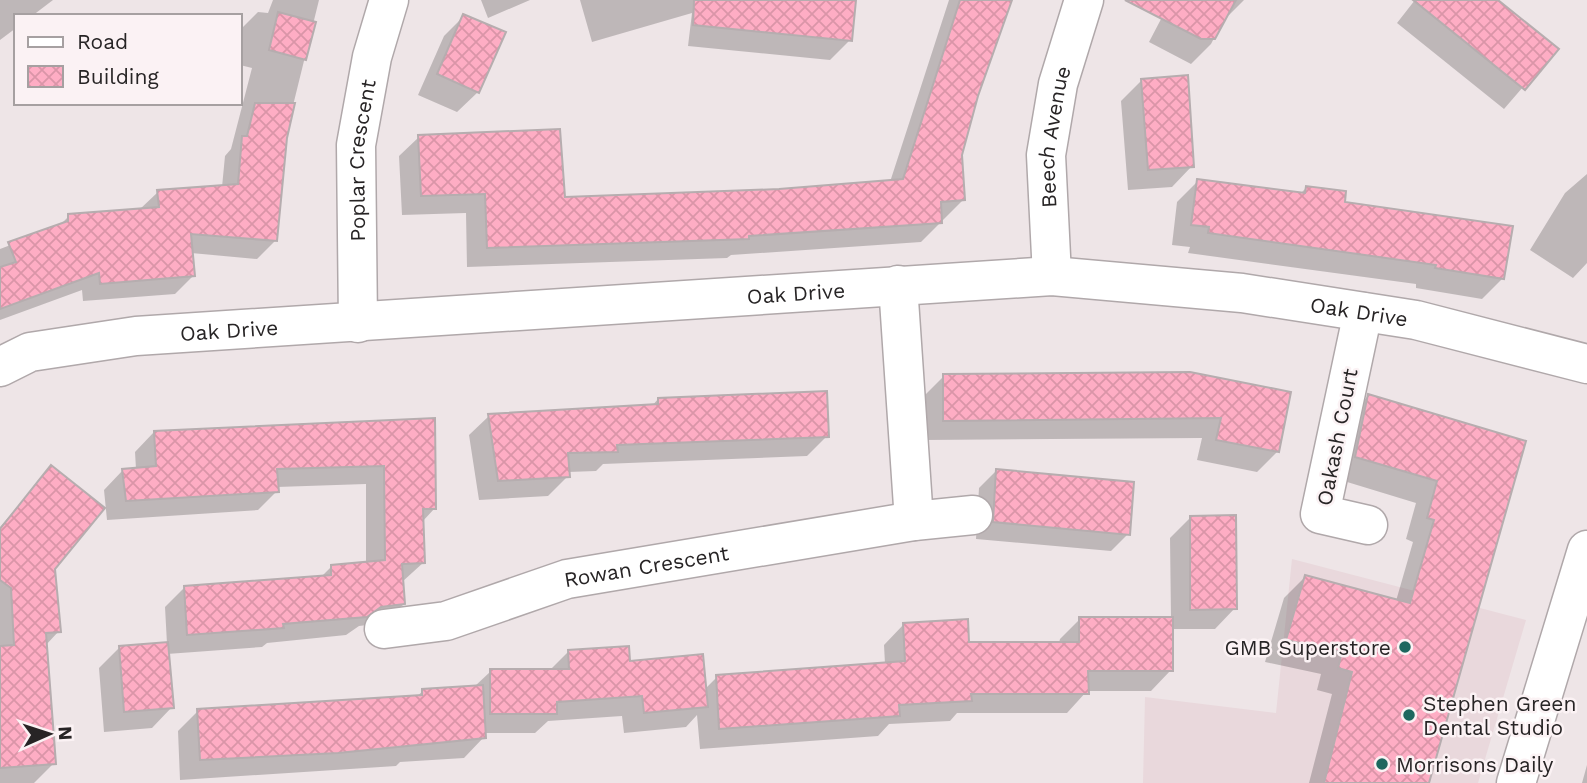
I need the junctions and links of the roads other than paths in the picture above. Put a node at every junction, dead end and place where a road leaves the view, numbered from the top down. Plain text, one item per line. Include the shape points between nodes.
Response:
1 (389, 0) edge
2 (1084, 0) edge
3 (1052, 276) junction
4 (898, 285) junction
5 (1363, 312) junction
6 (358, 323) junction
7 (1587, 364) edge
8 (0, 367) edge
9 (973, 515) dead end
10 (914, 521) junction
11 (1368, 525) dead end
12 (1587, 550) edge
13 (384, 629) dead end
14 (1516, 783) edge

1 - 6 street, Poplar Crescent via 372,57 356,145
2 - 3 street, Beech Avenue via 1058,84 1046,155
3 - 4 street, Oak Drive
3 - 5 street, Oak Drive via 1242,293
4 - 6 street, Oak Drive
4 - 10 street
5 - 7 street, Oak Drive via 1416,320
5 - 11 street, Oakash Court via 1320,514
6 - 8 street, Oak Drive via 136,336 30,352
9 - 10 street, Rowan Crescent
10 - 13 street, Rowan Crescent via 567,579 446,621
12 - 14 street

